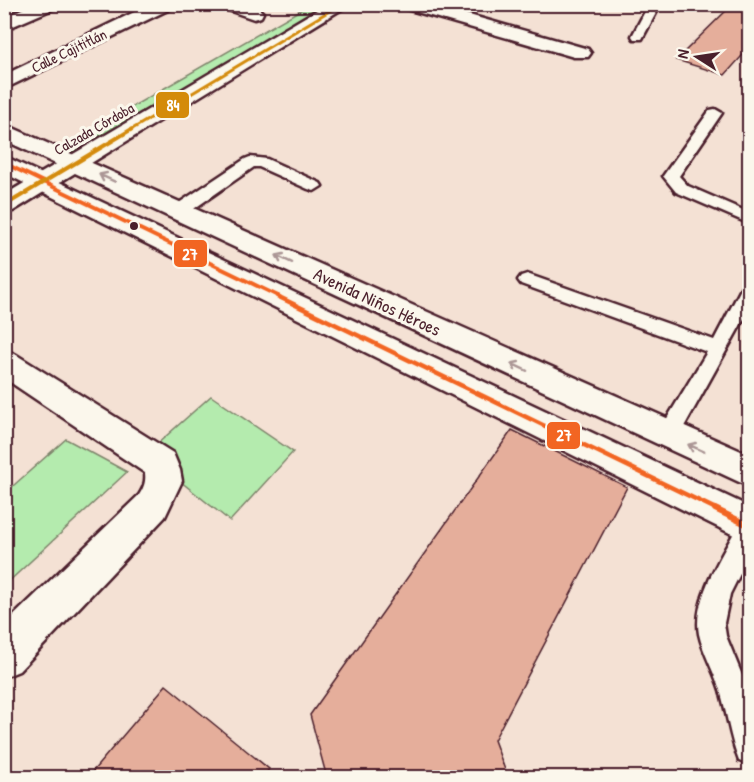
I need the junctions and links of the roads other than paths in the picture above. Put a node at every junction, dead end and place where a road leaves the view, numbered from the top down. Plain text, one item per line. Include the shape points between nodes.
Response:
1 (49, 4) edge
2 (228, 4) edge
3 (341, 4) edge
4 (409, 4) edge
5 (655, 4) edge
6 (158, 6) edge
7 (308, 11) edge
8 (254, 13) dead end
9 (4, 24) edge
10 (638, 36) dead end
11 (581, 53) dead end
12 (4, 83) edge
13 (716, 113) dead end
14 (4, 131) edge
15 (34, 169) edge
16 (314, 186) dead end
17 (4, 206) edge
18 (179, 211) junction
19 (750, 219) edge
20 (527, 280) dead end
21 (750, 289) edge
22 (718, 349) junction
23 (4, 362) edge
24 (668, 435) junction
25 (750, 472) edge
26 (750, 527) edge
27 (4, 656) edge
28 (750, 750) edge

1 - 9 street
2 - 8 street
3 - 7 street, Calzada Córdoba
4 - 11 street
5 - 10 lane
6 - 12 street, Calle Cajititlán
7 - 15 street, Calzada Córdoba
13 - 19 lane via 670,176 682,189
14 - 15 street, Avenida Niños Héroes
15 - 17 street, Calzada Córdoba
18 -> 15 street, Avenida Niños Héroes
15 - 26 street, Avenida Niños Héroes
16 - 18 lane via 262,162 250,162
24 -> 18 street, Avenida Niños Héroes
20 - 22 lane
21 - 22 lane
22 - 24 lane
23 - 27 street via 160,464 164,482 152,506
25 -> 24 street, Avenida Niños Héroes
26 - 28 lane via 717,592 711,623

